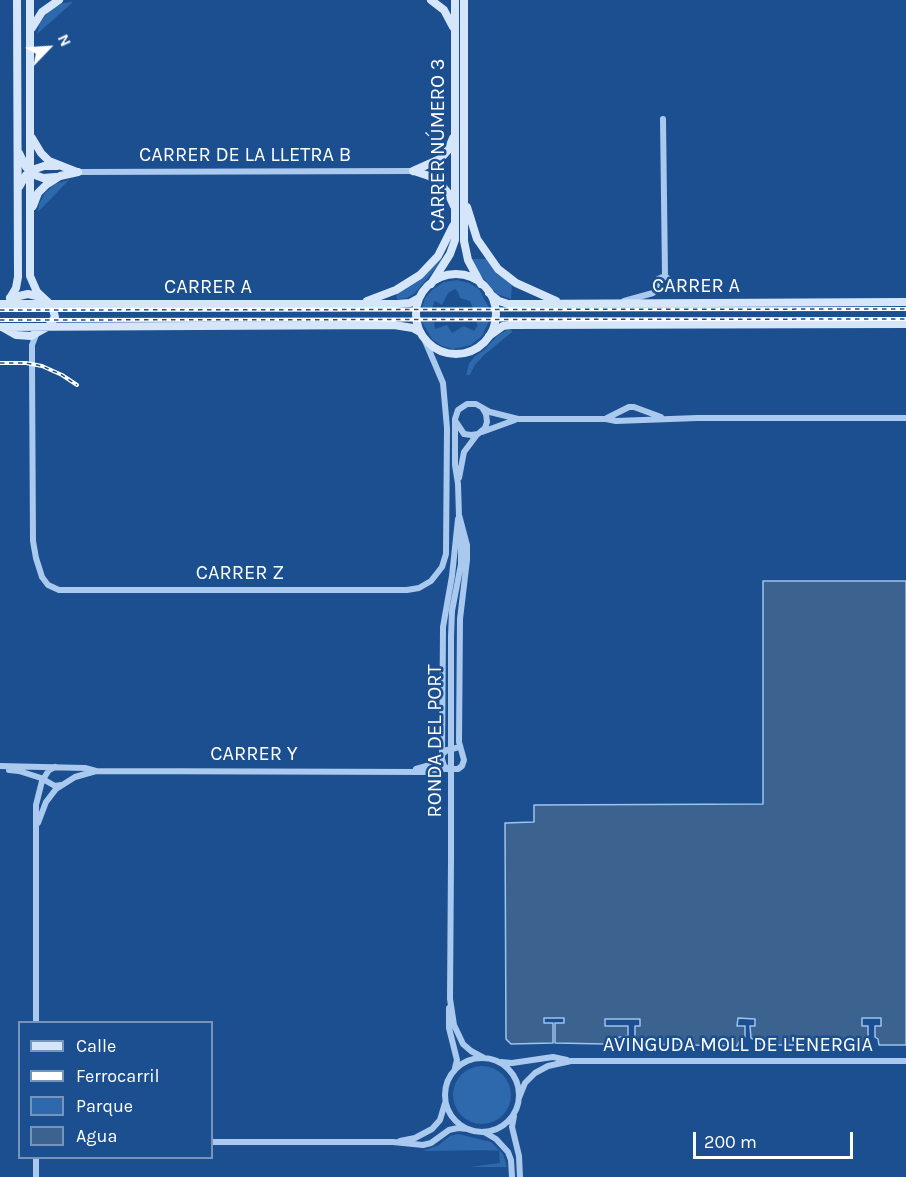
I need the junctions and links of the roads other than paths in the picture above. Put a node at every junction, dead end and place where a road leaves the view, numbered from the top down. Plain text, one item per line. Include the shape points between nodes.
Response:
1 (30, 0) edge
2 (41, 0) edge
3 (51, 0) edge
4 (59, 0) edge
5 (431, 0) edge
6 (455, 0) edge
7 (464, 0) edge
8 (19, 2) edge
9 (455, 32) junction
10 (30, 35) junction
11 (663, 119) dead end
12 (456, 129) junction
13 (31, 135) junction
14 (18, 151) junction
15 (60, 166) junction
16 (413, 171) junction
17 (31, 172) junction
18 (78, 172) junction
19 (60, 176) junction
20 (18, 190) junction
21 (465, 201) junction
22 (455, 210) junction
23 (31, 212) junction
24 (455, 220) junction
25 (665, 276) junction
26 (431, 284) junction
27 (482, 284) junction
28 (489, 293) junction
29 (42, 297) junction
30 (10, 298) junction
31 (419, 298) junction
32 (677, 302) junction
33 (906, 302) edge
34 (562, 303) junction
35 (618, 303) junction
36 (0, 304) edge
37 (51, 304) junction
38 (357, 304) junction
39 (906, 324) edge
40 (1, 326) edge
41 (49, 326) junction
42 (421, 334) junction
43 (36, 335) junction
44 (489, 336) junction
45 (481, 407) junction
46 (518, 418) junction
47 (606, 418) junction
48 (664, 418) junction
49 (906, 418) edge
50 (456, 422) junction
51 (480, 433) junction
52 (458, 484) junction
53 (459, 515) junction
54 (463, 754) junction
55 (443, 755) junction
56 (57, 767) junction
57 (1, 769) edge
58 (449, 769) junction
59 (96, 771) junction
60 (412, 771) junction
61 (46, 781) junction
62 (61, 785) junction
63 (36, 829) junction
64 (450, 999) junction
65 (36, 1021) edge
66 (492, 1060) junction
67 (571, 1061) junction
68 (906, 1061) edge
69 (453, 1072) junction
70 (519, 1098) junction
71 (446, 1102) junction
72 (514, 1112) junction
73 (468, 1129) junction
74 (484, 1132) junction
75 (213, 1142) edge
76 (393, 1142) junction
77 (36, 1159) edge
78 (36, 1177) edge
79 (512, 1177) edge
80 (520, 1177) edge

1 - 10 main road
2 - 3 main road
4 - 10 main road via 41,13
5 - 9 main road via 444,10
6 - 9 main road, CARRER NÚMERO 3
7 - 21 main road, CARRER NÚMERO 3
8 - 14 main road
9 - 12 main road, CARRER NÚMERO 3
10 - 13 main road
11 - 25 street
12 - 16 main road via 444,155
12 - 22 main road, CARRER NÚMERO 3
13 - 15 main road via 41,153
13 - 17 main road
14 - 17 main road
14 - 20 main road
15 - 17 main road via 44,166
15 - 18 main road
16 - 18 street, CARRER DE LA LLETRA B
16 - 22 main road via 439,182
17 - 19 main road via 43,178
17 - 20 main road
17 - 23 main road
18 - 19 main road
19 - 23 main road via 38,193
20 - 30 main road via 18,277
21 - 27 main road, CARRER NÚMERO 3 via 465,250
21 - 34 main road via 477,239 498,268 516,283
22 - 24 main road, CARRER NÚMERO 3
23 - 29 main road via 30,276
24 - 26 main road, CARRER NÚMERO 3 via 453,246
24 - 38 main road via 438,256 420,275 396,290
25 - 32 street via 671,280
25 - 35 street via 658,279 653,293
26 - 27 main road via 457,274
26 - 31 main road
27 - 28 main road
28 - 34 main road, CARRER A via 502,303
28 - 44 main road via 496,314
29 - 30 main road via 26,294
29 - 37 main road
30 - 36 main road
31 - 38 main road, CARRER A via 406,303
31 - 42 main road via 415,316
32 - 33 main road, CARRER A
32 - 35 main road, CARRER A
34 - 35 main road, CARRER A
36 - 37 main road
37 - 38 main road, CARRER A
37 - 41 main road via 55,315
39 - 44 main road, CARRER A via 510,325
40 - 41 main road
40 - 43 main road via 21,336
41 - 42 main road, CARRER A via 394,325
41 - 43 main road
42 - 43 street, CARRER Z via 443,383 447,429 446,554 431,581 407,590 59,590 48,585 38,565 33,533 32,345
42 - 44 main road via 437,350 455,355 471,352
45 - 46 street
45 - 50 street via 464,405
45 - 51 street via 487,425
46 - 47 street
46 - 51 street
47 - 48 street
47 - 48 street via 629,407
48 - 49 street
50 - 51 street via 464,434
50 - 52 street
51 - 52 street via 464,452
52 - 53 street, RONDA DEL PORT
53 - 54 street via 467,551 460,620 459,742
53 - 55 street via 443,627
53 - 64 street, RONDA DEL PORT, bridge via 461,557 451,637
54 - 55 street via 452,748
54 - 58 street via 462,766
55 - 58 street via 442,764
55 - 60 street
56 - 57 street
56 - 59 street
56 - 61 street via 48,772
56 - 62 street via 66,776
57 - 61 street
58 - 60 street, CARRER Y
59 - 60 street, CARRER Y
59 - 62 street
61 - 62 street
61 - 63 street via 36,801
62 - 63 street via 46,802
63 - 65 street
64 - 66 street via 460,1040 471,1051
64 - 69 street via 448,1023 457,1060
66 - 67 street via 512,1063 553,1057
66 - 69 street via 472,1060
66 - 70 street via 513,1076
67 - 68 street, AVINGUDA MOLL DE L'ENERGIA
67 - 70 street via 535,1073 525,1083
69 - 71 street via 446,1087
70 - 72 street
71 - 73 street via 453,1118
71 - 76 street via 432,1129 415,1138
72 - 74 street via 504,1124
72 - 80 street via 512,1126
73 - 74 street
73 - 76 street via 449,1130 427,1144
74 - 79 street via 508,1152
75 - 76 street
77 - 78 street

